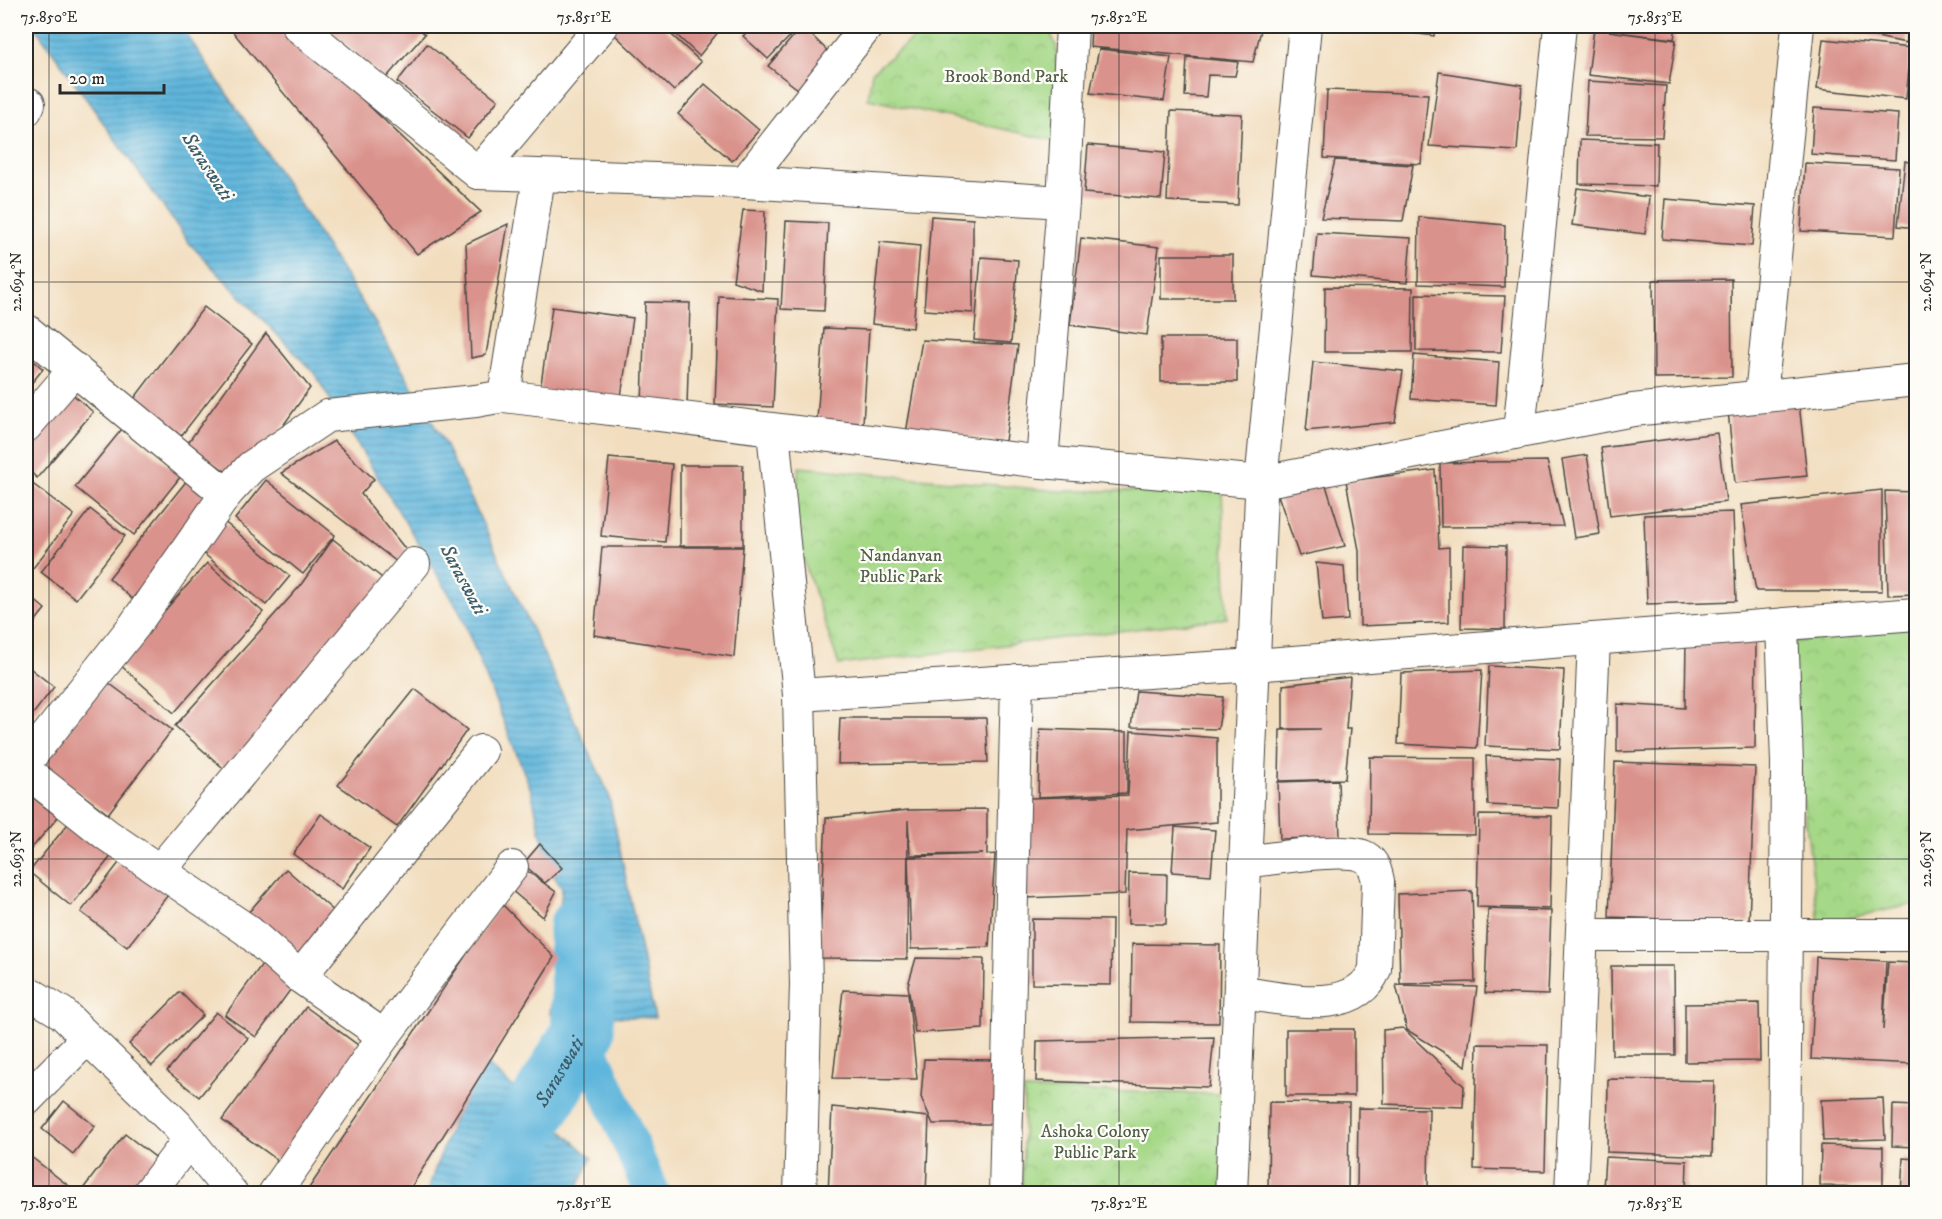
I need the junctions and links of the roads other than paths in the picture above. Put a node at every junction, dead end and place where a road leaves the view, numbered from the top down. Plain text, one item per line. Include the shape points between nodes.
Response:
1 (298, 26) edge
2 (602, 26) edge
3 (867, 26) edge
4 (1072, 26) edge
5 (1305, 26) edge
6 (1560, 26) edge
7 (1798, 26) edge
8 (478, 173) junction
9 (540, 177) junction
10 (745, 182) junction
11 (1063, 202) junction
12 (26, 330) edge
13 (75, 369) junction
14 (1917, 380) edge
15 (1761, 396) junction
16 (490, 399) junction
17 (26, 426) edge
18 (773, 431) junction
19 (1519, 432) junction
20 (1042, 462) junction
21 (1262, 482) junction
22 (226, 494) junction
23 (414, 564) dead end
24 (1917, 614) edge
25 (1782, 625) junction
26 (1594, 639) junction
27 (1254, 664) junction
28 (1017, 680) junction
29 (799, 694) junction
30 (481, 751) dead end
31 (26, 762) edge
32 (26, 771) edge
33 (1245, 862) junction
34 (512, 867) dead end
35 (161, 869) junction
36 (1582, 935) junction
37 (1784, 935) junction
38 (1917, 935) edge
39 (300, 977) junction
40 (26, 991) edge
41 (1241, 993) junction
42 (384, 1036) junction
43 (87, 1038) junction
44 (26, 1100) edge
45 (189, 1140) junction
46 (148, 1194) edge
47 (232, 1194) edge
48 (274, 1194) edge
49 (800, 1194) edge
50 (1005, 1194) edge
51 (1232, 1194) edge
52 (1571, 1194) edge
53 (1784, 1194) edge

1 - 8 street
2 - 8 street
3 - 10 street
4 - 11 street
5 - 21 street
6 - 19 street
7 - 15 street
8 - 9 street
9 - 10 street
9 - 16 street
10 - 11 street
11 - 20 street
12 - 13 street
13 - 17 street
13 - 22 street
14 - 15 street
15 - 19 street via 1633,410
16 - 18 street
16 - 22 street via 327,416 251,467
18 - 20 street
18 - 29 street
19 - 21 street
20 - 21 street
21 - 27 street
22 - 31 street via 134,627
23 - 35 street
24 - 25 street
25 - 26 street
25 - 37 street via 1788,763
26 - 27 street
26 - 36 street
27 - 28 street
27 - 33 street
28 - 29 street
28 - 50 street
29 - 49 street via 806,984
30 - 39 street
32 - 35 street via 107,835
33 - 41 street
33 - 41 street via 1341,853 1367,858 1375,867 1378,881 1376,947 1370,982 1358,993 1341,999 1322,1001
34 - 42 street
35 - 39 street via 247,930
36 - 37 street
36 - 52 street
37 - 38 street
37 - 53 street
39 - 42 street
40 - 43 street via 62,1013
41 - 51 street
42 - 48 street
43 - 44 street
43 - 45 street
45 - 46 street
45 - 47 street

